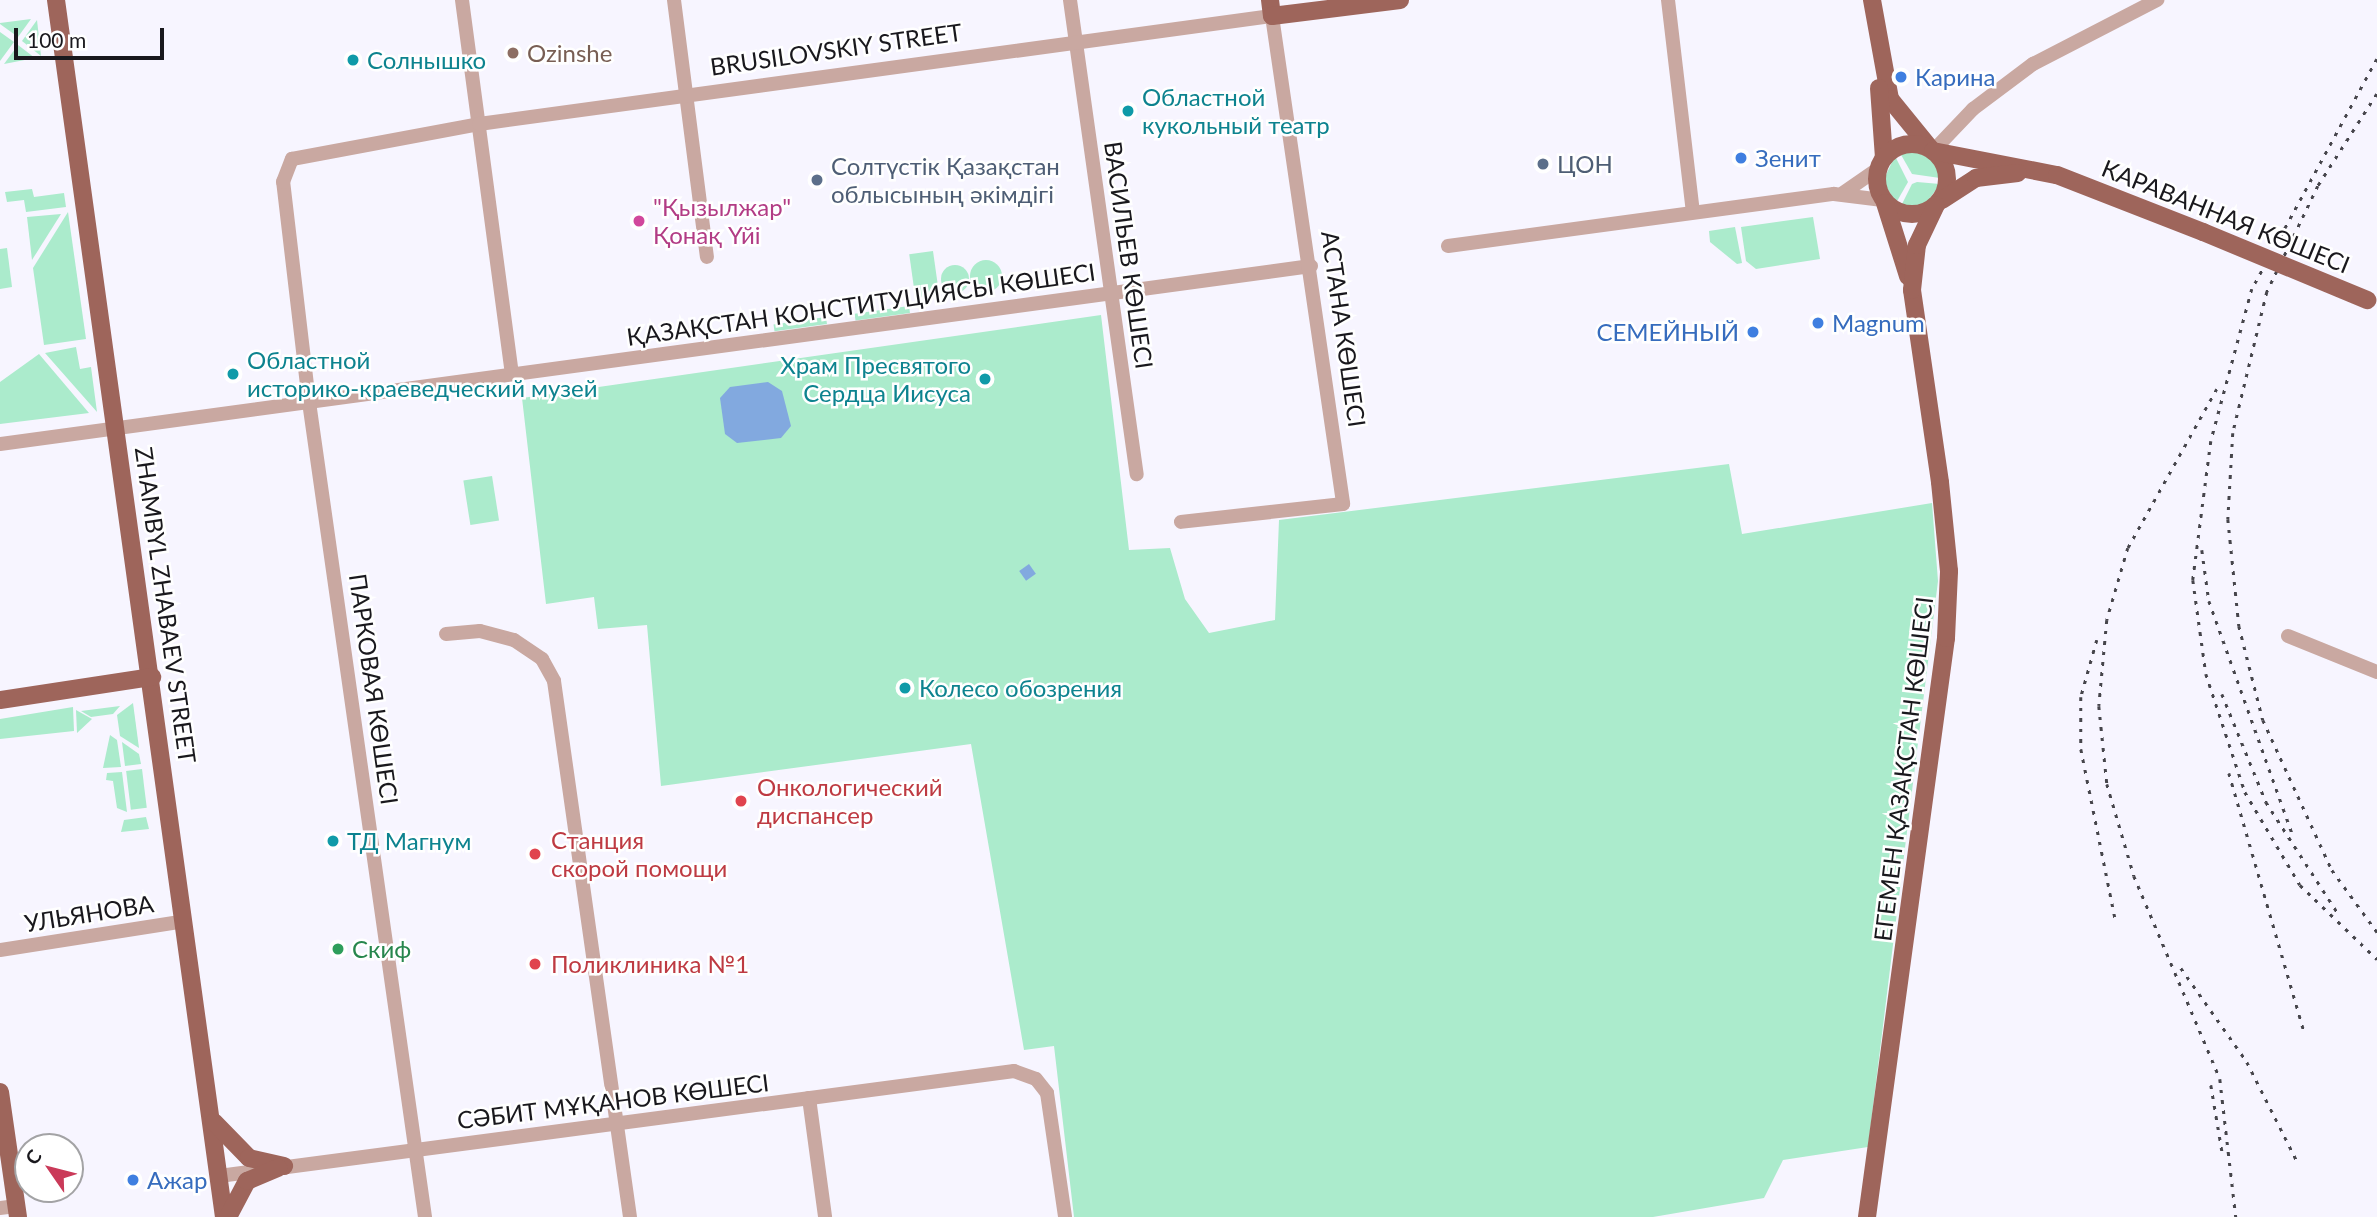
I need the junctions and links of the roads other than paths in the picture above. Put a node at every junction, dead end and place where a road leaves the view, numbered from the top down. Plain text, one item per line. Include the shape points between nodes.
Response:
1 (56, 0) edge
2 (462, 0) edge
3 (674, 0) edge
4 (1070, 0) edge
5 (1400, 0) edge
6 (1668, 0) edge
7 (1870, 0) edge
8 (2157, 0) edge
9 (1271, 8) edge
10 (1075, 41) junction
11 (688, 95) junction
12 (479, 124) junction
13 (1932, 150) junction
14 (1881, 163) junction
15 (286, 167) joint
16 (2057, 174) junction
17 (1843, 193) junction
18 (1884, 200) junction
19 (1937, 204) junction
20 (1693, 212) junction
21 (1448, 246) dead end
22 (707, 257) dead end
23 (1311, 266) junction
24 (1912, 290) junction
25 (1111, 293) junction
26 (2372, 302) edge
27 (512, 374) junction
28 (309, 402) junction
29 (117, 428) junction
30 (0, 444) edge
31 (1137, 474) dead end
32 (1181, 522) dead end
33 (446, 634) dead end
34 (2288, 636) dead end
35 (2377, 672) edge
36 (152, 677) junction
37 (0, 700) edge
38 (185, 921) junction
39 (0, 950) edge
40 (0, 1092) edge
41 (809, 1098) junction
42 (211, 1116) junction
43 (617, 1124) junction
44 (416, 1150) junction
45 (284, 1166) junction
46 (219, 1176) junction
47 (11, 1210) edge
48 (226, 1217) edge
49 (425, 1217) edge
50 (630, 1217) edge
51 (825, 1217) edge
52 (1065, 1217) edge
53 (1867, 1217) edge

1 - 29 main road, ZHAMBYL ZHABAEV STREET
2 - 12 street
3 - 11 street
4 - 10 street, ВАСИЛЬЕВ КӨШЕСІ
5 - 9 main road, BRUSILOVSKIY STREET
6 - 20 street
7 - 13 main road via 1890,99
7 - 14 main road via 1881,102
8 - 13 street via 2033,64 1973,109
9 - 10 street, BRUSILOVSKIY STREET
9 - 23 street, АСТАНА КӨШЕСІ
10 - 11 street, BRUSILOVSKIY STREET
10 - 25 street, ВАСИЛЬЕВ КӨШЕСІ
11 - 12 street, BRUSILOVSKIY STREET
11 - 22 street
12 - 15 street, BRUSILOVSKIY STREET via 304,153
12 - 27 street
13 - 14 main road via 1909,144
13 - 16 main road, КАРАВАННАЯ КӨШЕСІ
13 - 19 main road via 1947,176
14 - 17 street
14 - 18 main road
15 - 28 street, ПАРКОВАЯ КӨШЕСІ
16 - 19 main road, КАРАВАННАЯ КӨШЕСІ via 1981,176
16 - 26 main road, КАРАВАННАЯ КӨШЕСІ, bridge
17 - 18 street
17 - 20 street
18 - 19 main road via 1909,215
18 - 24 main road
19 - 24 main road, ЕГЕМЕН ҚАЗАҚСТАН КӨШЕСІ via 1917,246
20 - 21 street
23 - 25 street, ҚАЗАҚСТАН КОНСТИТУЦИЯСЫ КӨШЕСІ
23 - 32 street, АСТАНА КӨШЕСІ via 1343,505
24 - 53 main road, ЕГЕМЕН ҚАЗАҚСТАН КӨШЕСІ via 1949,593
25 - 27 street, ҚАЗАҚСТАН КОНСТИТУЦИЯСЫ КӨШЕСІ
25 - 31 street, ВАСИЛЬЕВ КӨШЕСІ
27 - 28 street, ҚАЗАҚСТАН КОНСТИТУЦИЯСЫ КӨШЕСІ
28 - 29 street, ҚАЗАҚСТАН КОНСТИТУЦИЯСЫ КӨШЕСІ
28 - 44 street, ПАРКОВАЯ КӨШЕСІ
29 - 30 street, ҚАЗАҚСТАН КОНСТИТУЦИЯСЫ КӨШЕСІ
29 - 36 main road, ZHAMBYL ZHABAEV STREET
33 - 43 street via 480,631 514,640 541,659 554,681
34 - 35 street
36 - 37 main road
36 - 38 main road, ZHAMBYL ZHABAEV STREET
38 - 39 street, УЛЬЯНОВА
38 - 42 main road, ZHAMBYL ZHABAEV STREET
40 - 47 main road
41 - 43 street, СӘБИТ МҰҚАНОВ КӨШЕСІ
41 - 51 street
41 - 52 street, СӘБИТ МҰҚАНОВ КӨШЕСІ via 1014,1071 1036,1079 1047,1093
42 - 45 main road via 249,1158
42 - 46 main road, ZHAMBYL ZHABAEV STREET
43 - 44 street, СӘБИТ МҰҚАНОВ КӨШЕСІ
43 - 50 street
44 - 45 street, СӘБИТ МҰҚАНОВ КӨШЕСІ
44 - 49 street, ПАРКОВАЯ КӨШЕСІ
45 - 46 street, СӘБИТ МҰҚАНОВ КӨШЕСІ
45 - 48 main road via 247,1181
46 - 48 main road, ZHAMBYL ZHABAEV STREET

